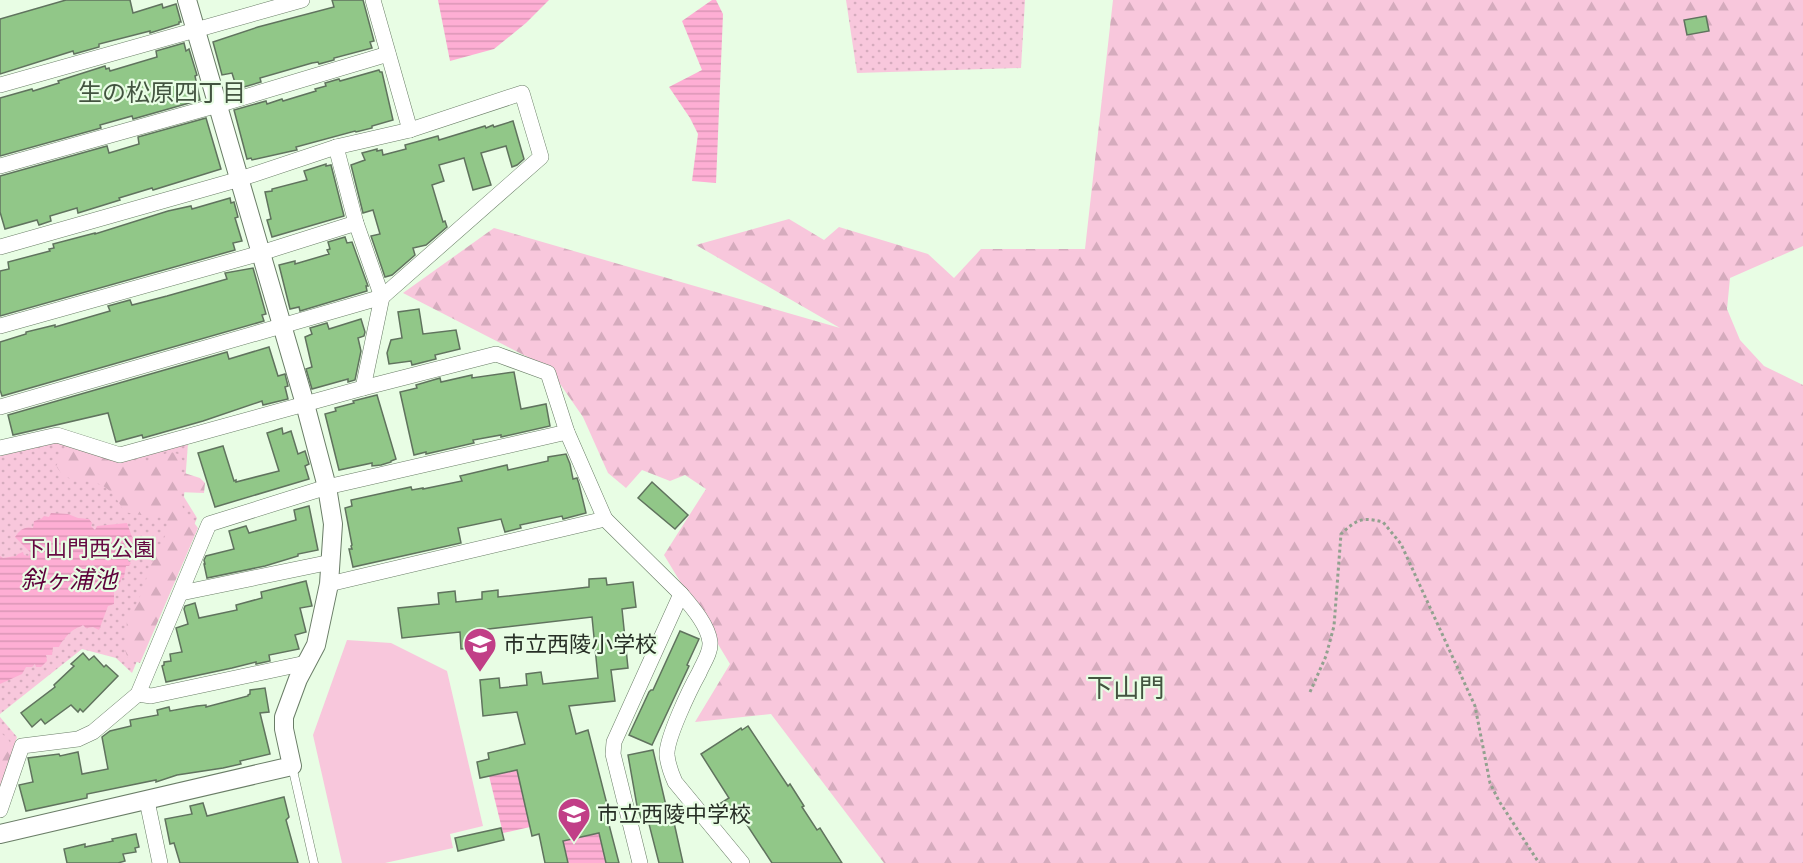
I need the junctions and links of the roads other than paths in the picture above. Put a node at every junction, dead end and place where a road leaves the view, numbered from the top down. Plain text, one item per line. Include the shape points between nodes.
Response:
1 (187, 0) edge
2 (302, 0) edge
3 (373, 0) edge
4 (196, 29) junction
5 (388, 54) junction
6 (0, 85) edge
7 (218, 105) junction
8 (410, 129) junction
9 (336, 147) junction
10 (0, 166) edge
11 (240, 180) junction
12 (356, 223) junction
13 (0, 247) edge
14 (261, 253) junction
15 (382, 297) junction
16 (0, 326) edge
17 (283, 327) junction
18 (363, 388) junction
19 (305, 404) junction
20 (0, 407) edge
21 (0, 431) edge
22 (567, 432) junction
23 (2, 448) edge
24 (327, 487) junction
25 (605, 519) junction
26 (331, 562) junction
27 (329, 584) junction
28 (181, 593) junction
29 (681, 594) junction
30 (306, 663) junction
31 (138, 694) junction
32 (292, 766) junction
33 (147, 801) junction
34 (0, 810) edge
35 (0, 834) edge
36 (160, 863) edge
37 (314, 863) edge
38 (640, 863) edge
39 (742, 863) edge

1 - 4 street
2 - 4 street
3 - 5 street
4 - 6 street
4 - 7 street
5 - 7 street
5 - 8 street
7 - 10 street
7 - 11 street
8 - 9 street
8 - 15 street via 522,93 541,157
9 - 11 street
9 - 12 street
11 - 13 street
11 - 14 street
12 - 14 street
12 - 15 street
14 - 16 street
14 - 17 street
15 - 17 street
15 - 18 street
17 - 19 street
17 - 20 street
18 - 19 street
18 - 22 street via 496,354 548,374
19 - 23 street via 120,455 57,435
19 - 24 street
21 - 23 street
22 - 24 street
22 - 25 street
24 - 26 street via 333,524
24 - 28 street via 209,524
25 - 27 street
25 - 29 street
26 - 27 street
26 - 28 street
27 - 30 street via 316,645
28 - 31 street
29 - 38 street via 614,742 613,754
29 - 39 street via 710,641 709,653 668,742 669,769 675,782
30 - 31 street via 151,696
30 - 32 street via 284,717
31 - 34 street via 93,732 78,739 22,746
32 - 33 street
32 - 37 lane
33 - 35 street
33 - 36 street

